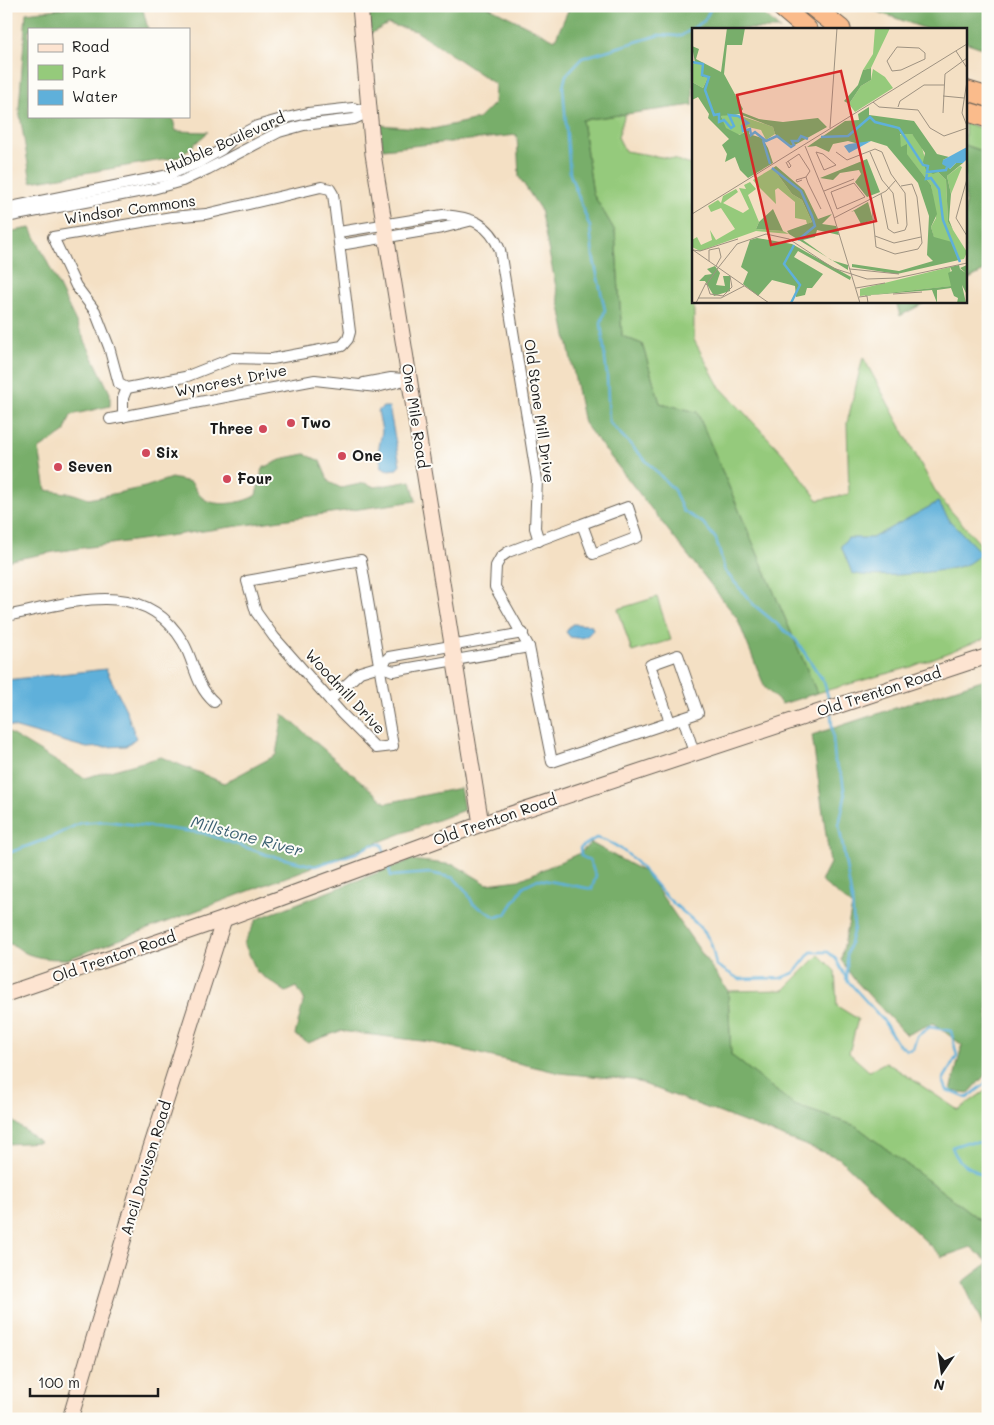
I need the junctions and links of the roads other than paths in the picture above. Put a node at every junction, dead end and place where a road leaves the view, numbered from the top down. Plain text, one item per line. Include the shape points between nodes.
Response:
1 (360, 6) edge
2 (780, 6) edge
3 (812, 6) edge
4 (806, 28) edge
5 (841, 28) edge
6 (966, 90) edge
7 (988, 97) edge
8 (966, 111) edge
9 (369, 112) junction
10 (988, 118) edge
11 (6, 208) edge
12 (6, 217) edge
13 (385, 231) junction
14 (338, 232) junction
15 (340, 245) junction
16 (409, 379) junction
17 (127, 388) junction
18 (123, 417) junction
19 (110, 419) dead end
20 (582, 524) junction
21 (539, 541) junction
22 (6, 616) edge
23 (523, 633) junction
24 (529, 647) junction
25 (454, 652) junction
26 (988, 656) edge
27 (380, 666) junction
28 (330, 700) junction
29 (214, 702) dead end
30 (683, 718) junction
31 (670, 722) junction
32 (694, 753) junction
33 (481, 824) junction
34 (224, 919) junction
35 (6, 994) edge
36 (70, 1419) edge

1 - 9 street, One Mile Road
2 - 4 highway
3 - 5 highway
6 - 7 highway
8 - 10 highway
9 - 11 street, Hubble Boulevard via 353,108 282,119 257,126 198,163 169,175
9 - 12 street, Hubble Boulevard via 354,119 304,125 280,132 208,169 168,185
9 - 13 street, One Mile Road
13 - 14 street
13 - 15 street
13 - 16 street, One Mile Road
13 - 21 street, Old Stone Mill Drive via 443,215 459,216 491,232 500,250 536,480 535,528
14 - 15 street, Windsor Commons
14 - 17 street, Windsor Commons via 333,194 330,189 321,187 206,214 53,237 76,286 95,311 109,347 116,378 122,387
15 - 17 street, Windsor Commons via 350,332 342,346 272,360 233,358 185,377
16 - 18 street, Wyncrest Drive via 391,378 358,384 315,380
16 - 25 street, One Mile Road
17 - 18 street via 123,398
18 - 19 street, Wyncrest Drive
20 - 20 street via 593,554 638,537 628,507
20 - 21 street
21 - 23 street via 501,557 495,573 499,595
22 - 29 street via 103,598 149,607 178,636 199,685
23 - 24 street
23 - 25 street
24 - 25 street
24 - 31 street via 552,762
25 - 27 street via 393,671
25 - 27 street via 389,657
25 - 33 street, One Mile Road
26 - 32 street, Old Trenton Road
27 - 28 street via 360,672
27 - 28 street, Woodmill Drive via 393,746 376,748
27 - 28 street, Woodmill Drive via 361,560 247,581 256,612
30 - 31 street
30 - 31 street via 698,713 678,655 650,665
30 - 32 street
32 - 33 street, Old Trenton Road
33 - 34 street, Old Trenton Road
34 - 35 street, Old Trenton Road
34 - 36 street, Ancil Davison Road via 148,1157

